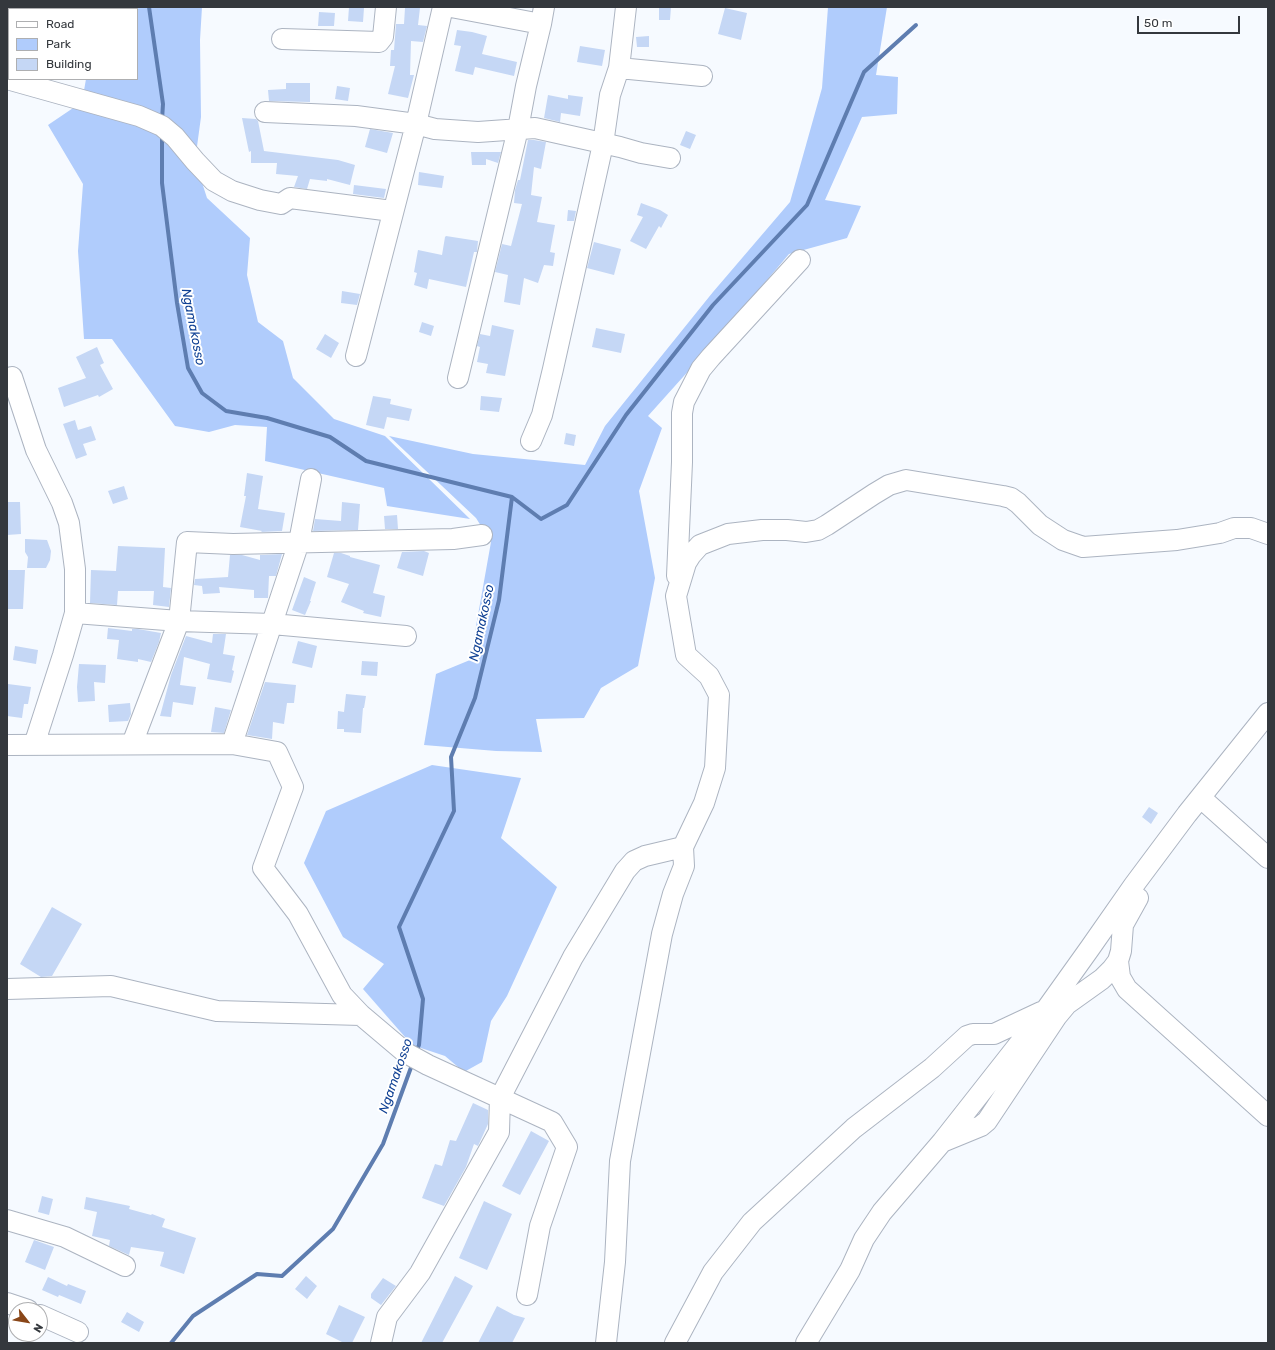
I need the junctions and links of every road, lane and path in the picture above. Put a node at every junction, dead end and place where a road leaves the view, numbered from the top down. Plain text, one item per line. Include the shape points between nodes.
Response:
1 (386, 7) edge
2 (443, 7) edge
3 (451, 7) edge
4 (626, 7) edge
5 (543, 16) edge
6 (282, 39) dead end
7 (619, 68) junction
8 (702, 76) dead end
9 (11, 80) edge
10 (265, 112) dead end
11 (416, 124) junction
12 (518, 129) junction
13 (603, 144) junction
14 (670, 158) dead end
15 (392, 211) junction
16 (800, 260) dead end
17 (356, 356) dead end
18 (12, 377) dead end
19 (458, 378) dead end
20 (531, 441) dead end
21 (311, 479) dead end
22 (1268, 534) edge
23 (482, 535) dead end
24 (300, 542) junction
25 (676, 596) junction
26 (75, 613) junction
27 (179, 621) junction
28 (272, 624) junction
29 (406, 636) dead end
30 (1268, 713) edge
31 (132, 744) junction
32 (232, 744) junction
33 (7, 745) edge
34 (34, 745) junction
35 (1201, 798) junction
36 (1187, 814) junction
37 (683, 848) junction
38 (1268, 858) edge
39 (1118, 961) junction
40 (7, 989) edge
41 (1044, 1010) junction
42 (361, 1015) junction
43 (500, 1098) junction
44 (1268, 1116) edge
45 (942, 1142) junction
46 (7, 1220) edge
47 (125, 1266) dead end
48 (527, 1295) dead end
49 (48, 1319) edge
50 (78, 1332) dead end
51 (381, 1343) edge
52 (606, 1343) edge
53 (675, 1343) edge
54 (806, 1343) edge

1 - 6 street via 383,37 379,42
2 - 11 street
3 - 5 street
4 - 7 street
5 - 12 street
7 - 8 street
7 - 13 street via 610,95
9 - 15 street via 139,116 162,126 214,181 232,191 281,204 290,198
10 - 11 street via 356,116
11 - 12 street via 435,129 478,132
11 - 15 street
12 - 13 street via 535,128
12 - 19 street
13 - 14 street
13 - 20 street via 542,415
15 - 17 street
16 - 25 street via 711,356 701,369 684,402
18 - 26 street via 36,450 69,523 75,568
21 - 24 street
22 - 25 street via 1251,528 1234,528 1220,533 1177,540 1083,547 1063,540 1040,525 1011,498 906,480 874,494 818,530 762,530 728,534 700,545 686,563
23 - 24 street via 453,539
24 - 27 street via 187,542
24 - 28 street
25 - 37 street via 686,655 709,676 719,695 715,768 704,803
26 - 27 street
26 - 34 street
27 - 28 street
27 - 31 street
28 - 29 street
28 - 32 street
30 - 35 street
31 - 32 street
31 - 34 street
32 - 42 street via 276,752 293,787 263,868 298,914 342,995
33 - 34 street
35 - 36 street
35 - 38 street
36 - 39 street via 1176,841 1123,925
36 - 41 street
37 - 43 street via 645,856 634,861 625,871 573,957
37 - 52 street via 684,866 662,934 620,1161 616,1262
39 - 44 street via 1120,977 1127,989
39 - 45 street via 1102,979 1075,998 1057,1016 987,1121
40 - 42 street via 111,986 217,1012
41 - 45 street
41 - 53 street via 994,1034 967,1036 932,1068 854,1128 752,1222 713,1272
42 - 43 street via 406,1054
43 - 48 street via 552,1122 568,1147 540,1226
43 - 51 street via 499,1132 420,1273 388,1317
45 - 54 street via 882,1212 864,1239 850,1270
46 - 47 street via 65,1237
49 - 50 street

